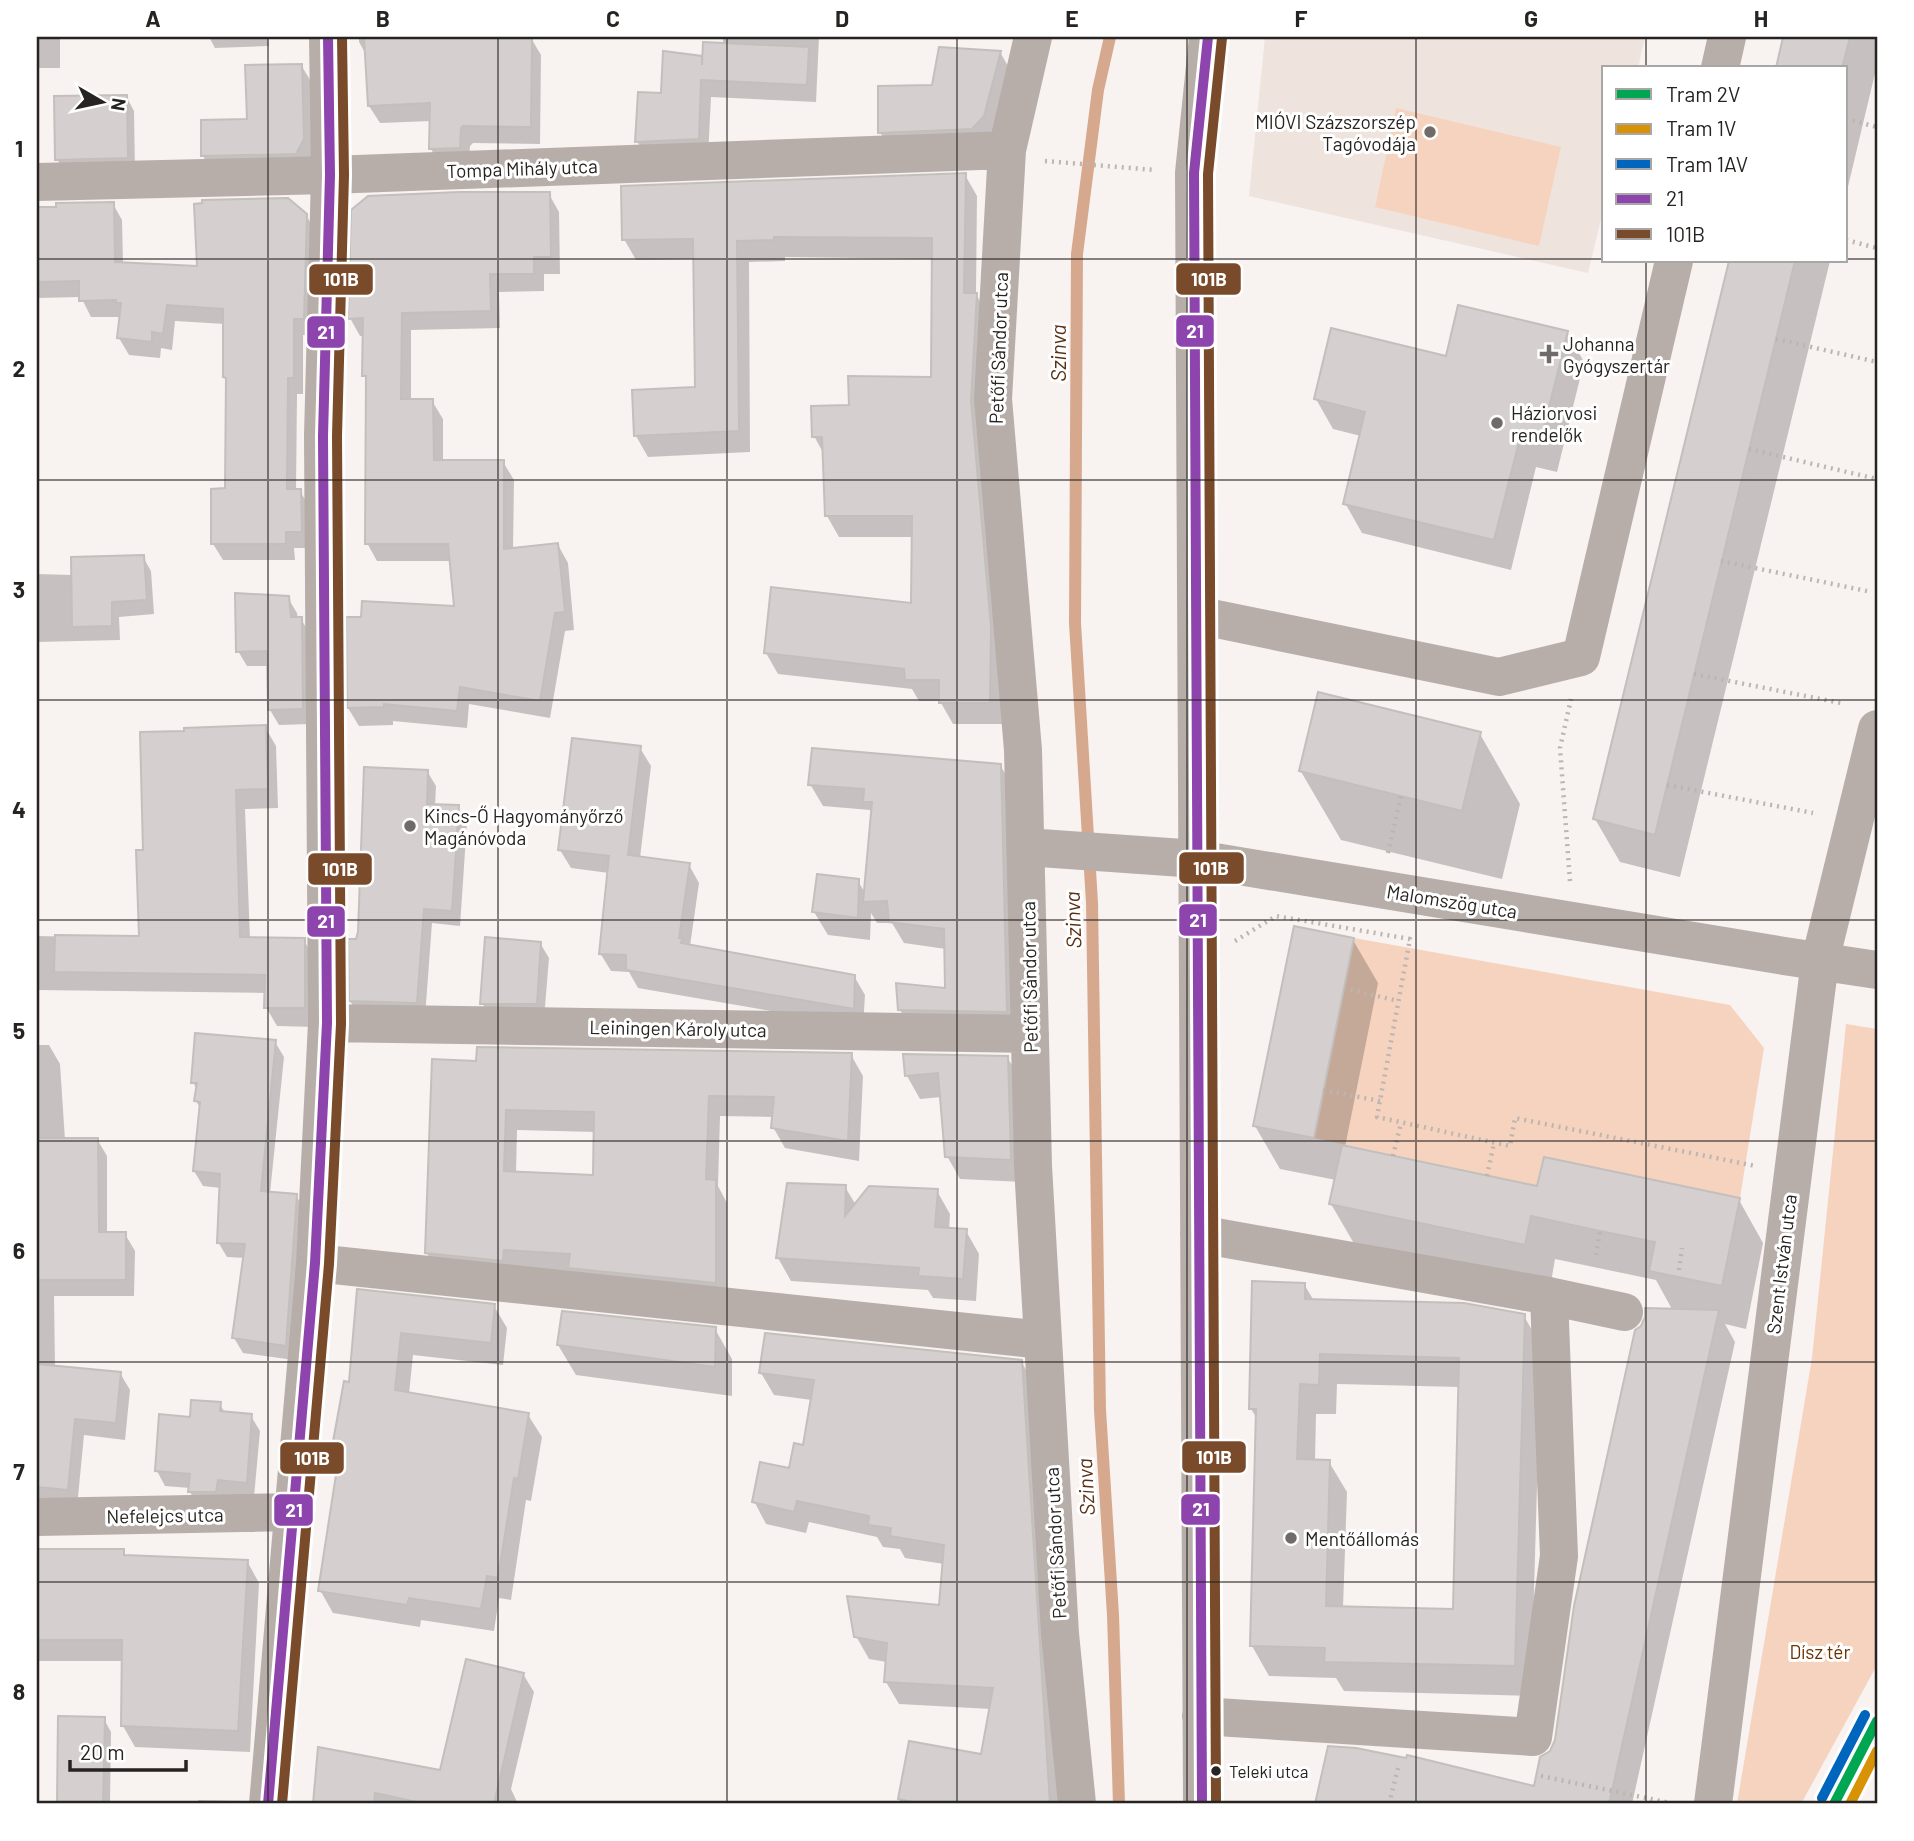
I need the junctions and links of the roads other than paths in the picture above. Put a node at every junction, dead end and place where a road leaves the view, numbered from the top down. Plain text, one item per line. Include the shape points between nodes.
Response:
1 (328, 37) edge
2 (1033, 37) edge
3 (1208, 37) edge
4 (1727, 37) edge
5 (1720, 66) edge
6 (1007, 150) junction
7 (330, 175) junction
8 (37, 182) edge
9 (1674, 262) edge
10 (1198, 615) junction
11 (1877, 729) edge
12 (1026, 847) junction
13 (1197, 859) junction
14 (1820, 961) junction
15 (1877, 970) edge
16 (327, 1023) junction
17 (1030, 1034) junction
18 (1199, 1234) junction
19 (316, 1263) junction
20 (1549, 1296) junction
21 (1624, 1312) dead end
22 (1043, 1340) junction
23 (293, 1512) junction
24 (37, 1517) edge
25 (1201, 1716) junction
26 (268, 1804) edge
27 (1077, 1804) edge
28 (1202, 1804) edge
29 (1713, 1804) edge

1 - 7 street
2 - 6 street, Petőfi Sándor utca
3 - 10 street via 1194,173
4 - 5 street
6 - 7 street, Tompa Mihály utca
6 - 12 street, Petőfi Sándor utca via 993,399 1023,750
7 - 8 street, Tompa Mihály utca
7 - 16 street via 323,436
9 - 10 street via 1581,657 1499,677
10 - 13 street
11 - 14 street, Szent István utca
12 - 13 street, Malomszög utca
12 - 17 street, Petőfi Sándor utca
13 - 14 street, Malomszög utca
13 - 18 street
14 - 15 street, Malomszög utca
14 - 29 street, Szent István utca
16 - 17 street, Leiningen Károly utca
16 - 19 street
17 - 22 street, Petőfi Sándor utca
18 - 20 street
18 - 25 street
19 - 22 street
19 - 23 street
20 - 21 street
20 - 25 street via 1559,1556 1532,1737
22 - 27 street, Petőfi Sándor utca via 1060,1633
23 - 24 street, Nefelejcs utca
23 - 26 street
25 - 28 street

